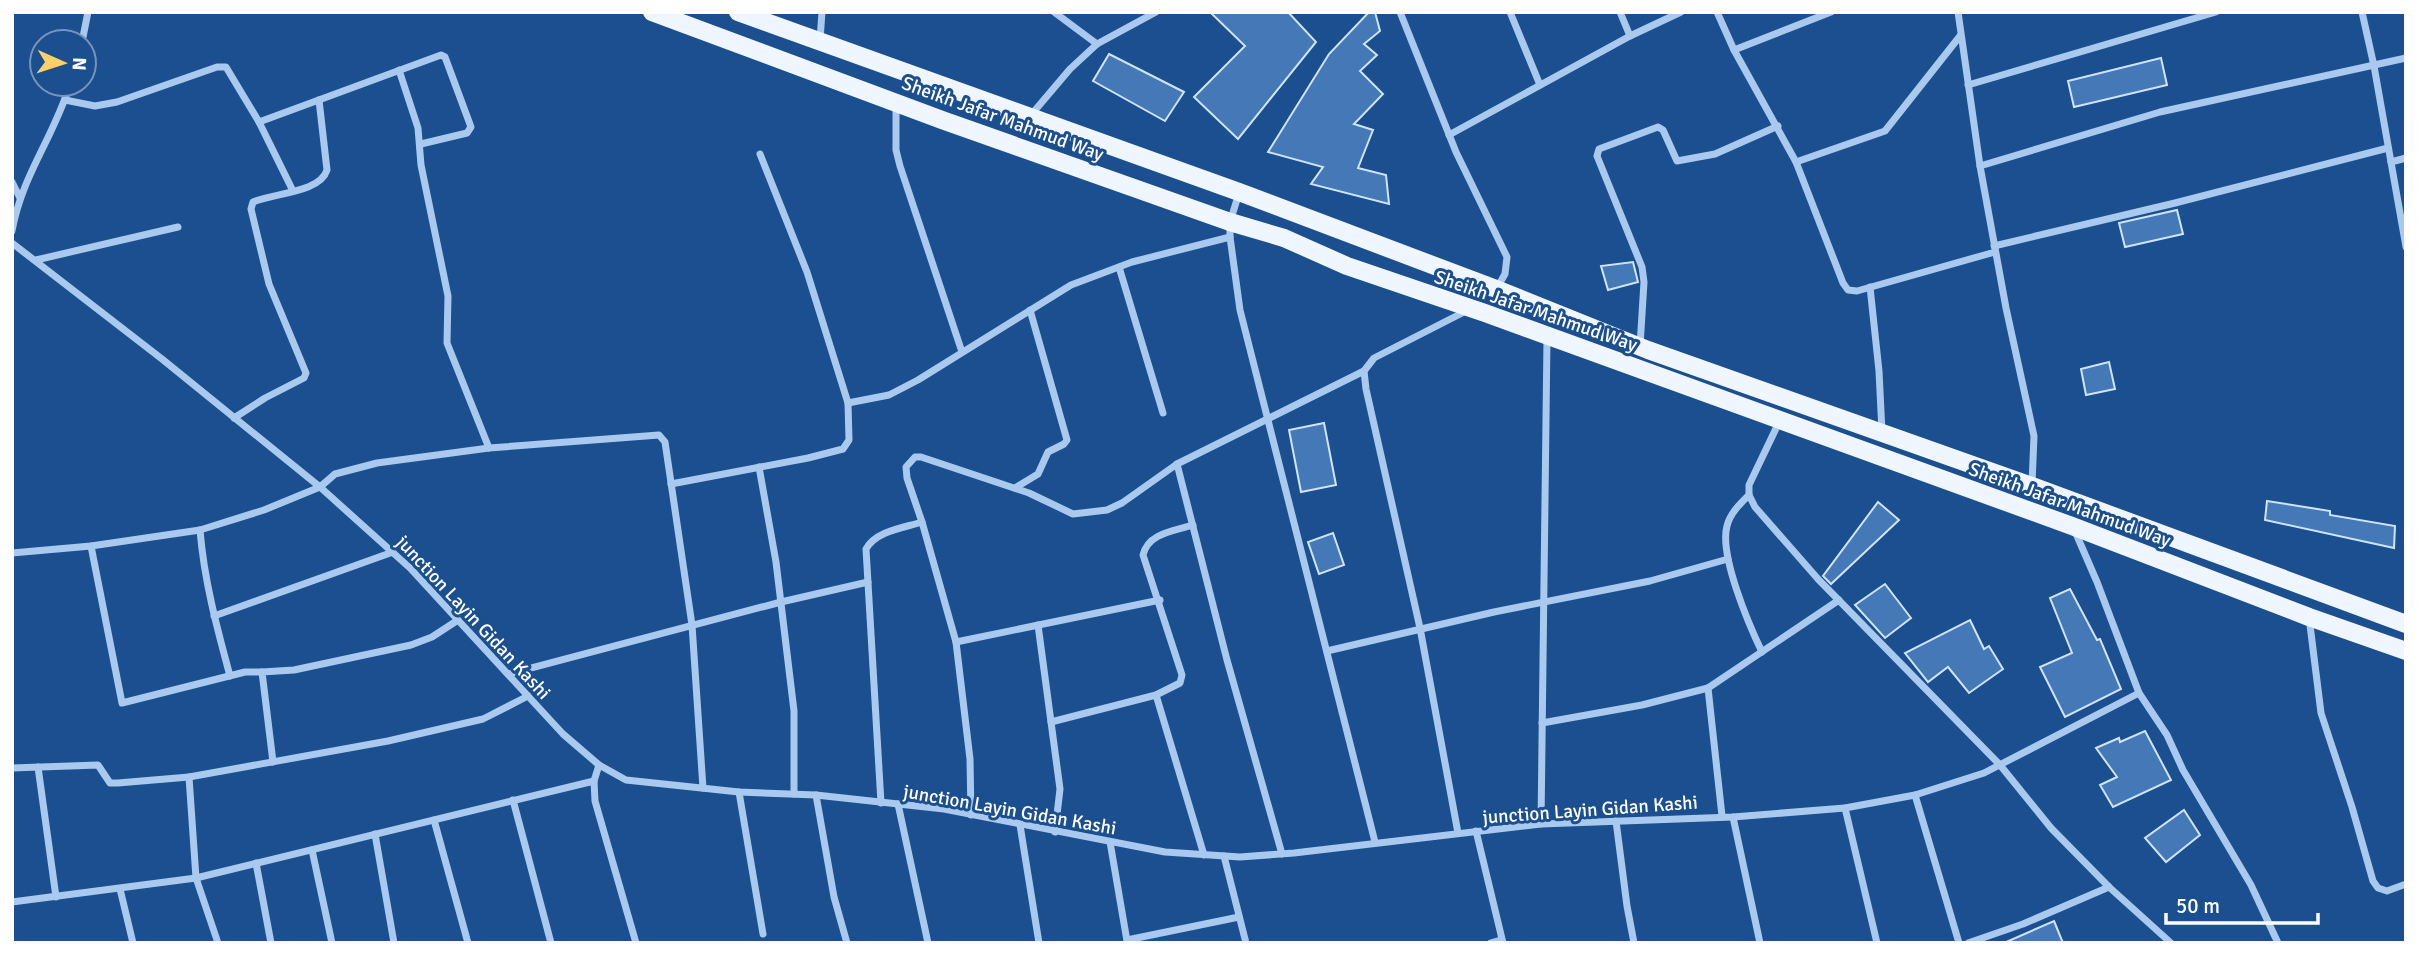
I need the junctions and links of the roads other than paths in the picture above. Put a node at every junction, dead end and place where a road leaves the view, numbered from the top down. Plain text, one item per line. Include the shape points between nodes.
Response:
1 (652, 12) edge
2 (738, 12) edge
3 (822, 12) edge
4 (1054, 12) edge
5 (1156, 12) edge
6 (1400, 12) edge
7 (1510, 12) edge
8 (1620, 12) edge
9 (1681, 12) edge
10 (1717, 12) edge
11 (1831, 12) edge
12 (1958, 12) edge
13 (2216, 12) edge
14 (2362, 12) edge
15 (1630, 36) junction
16 (1960, 36) junction
17 (820, 41) junction
18 (1097, 44) junction
19 (1734, 50) junction
20 (2406, 58) edge
21 (2374, 66) junction
22 (399, 70) junction
23 (1540, 85) junction
24 (1968, 85) junction
25 (65, 100) joint
26 (319, 100) junction
27 (896, 103) junction
28 (1030, 116) junction
29 (258, 122) junction
30 (1778, 126) junction
31 (1449, 135) junction
32 (421, 144) junction
33 (2388, 148) junction
34 (760, 154) dead end
35 (2406, 158) edge
36 (1796, 162) junction
37 (2391, 162) junction
38 (1980, 166) junction
39 (12, 182) edge
40 (293, 191) junction
41 (1239, 192) junction
42 (20, 198) junction
43 (178, 227) dead end
44 (1230, 229) junction
45 (12, 231) edge
46 (12, 243) edge
47 (2406, 247) edge
48 (1995, 249) junction
49 (36, 260) junction
50 (1119, 267) junction
51 (1870, 287) junction
52 (1496, 289) junction
53 (1472, 308) junction
54 (1030, 310) junction
55 (1547, 335) junction
56 (1640, 347) junction
57 (962, 352) junction
58 (1364, 371) junction
59 (848, 403) junction
60 (1163, 413) dead end
61 (234, 418) junction
62 (1267, 419) junction
63 (1780, 420) junction
64 (1882, 433) junction
65 (489, 448) junction
66 (1177, 464) junction
67 (759, 467) junction
68 (670, 484) junction
69 (2032, 486) junction
70 (320, 487) junction
71 (1015, 488) junction
72 (1749, 495) junction
73 (922, 522) junction
74 (1193, 525) junction
75 (2072, 526) junction
76 (200, 530) junction
77 (91, 547) junction
78 (393, 552) junction
79 (12, 553) edge
80 (1728, 559) junction
81 (868, 582) junction
82 (1160, 600) junction
83 (1839, 600) junction
84 (781, 601) junction
85 (1544, 603) junction
86 (214, 616) junction
87 (2309, 617) junction
88 (458, 620) junction
89 (2406, 624) edge
90 (692, 625) junction
91 (1038, 625) junction
92 (1420, 628) junction
93 (956, 642) junction
94 (1327, 651) junction
95 (2406, 651) edge
96 (1762, 652) junction
97 (262, 671) junction
98 (508, 674) junction
99 (230, 677) junction
100 (1708, 688) junction
101 (2139, 693) junction
102 (1156, 695) junction
103 (528, 696) junction
104 (1051, 722) junction
105 (1542, 723) junction
106 (274, 762) junction
107 (599, 765) junction
108 (2000, 765) junction
109 (38, 767) junction
110 (12, 768) edge
111 (189, 777) junction
112 (594, 781) junction
113 (703, 788) junction
114 (739, 792) junction
115 (794, 794) junction
116 (1915, 795) junction
117 (816, 796) junction
118 (513, 800) junction
119 (881, 803) junction
120 (898, 804) junction
121 (1845, 808) junction
122 (971, 814) junction
123 (1722, 816) junction
124 (1733, 817) junction
125 (434, 820) junction
126 (1616, 821) junction
127 (1541, 824) junction
128 (1020, 825) junction
129 (1476, 831) junction
130 (1055, 832) junction
131 (375, 834) junction
132 (1458, 834) junction
133 (1110, 842) junction
134 (1375, 842) junction
135 (312, 850) junction
136 (1282, 854) junction
137 (1204, 855) junction
138 (1224, 856) junction
139 (256, 863) junction
140 (196, 878) junction
141 (2406, 884) edge
142 (2109, 887) junction
143 (120, 889) junction
144 (56, 897) junction
145 (12, 902) edge
146 (1240, 917) junction
147 (764, 934) dead end
148 (1127, 941) edge
149 (1503, 941) edge
150 (133, 943) edge
151 (218, 943) edge
152 (271, 943) edge
153 (332, 943) edge
154 (394, 943) edge
155 (467, 943) edge
156 (551, 943) edge
157 (635, 943) edge
158 (847, 943) edge
159 (928, 943) edge
160 (1040, 943) edge
161 (1246, 943) edge
162 (1491, 943) edge
163 (1634, 943) edge
164 (1760, 943) edge
165 (1877, 943) edge
166 (1959, 943) edge
167 (1968, 943) edge
168 (2171, 943) edge
169 (2278, 943) edge

1 - 27 main road, Sheikh Jafar Mahmud Way
2 - 17 main road, Sheikh Jafar Mahmud Way
3 - 17 street
4 - 18 street
5 - 18 street
6 - 31 street
7 - 23 street
8 - 15 street
9 - 15 street
10 - 19 street
11 - 19 street
12 - 16 street
13 - 24 street
14 - 21 street
15 - 23 street
16 - 24 street
16 - 36 street via 1885,131
17 - 28 main road, Sheikh Jafar Mahmud Way
18 - 28 street
19 - 30 street
20 - 21 street
21 - 33 street
21 - 38 street via 2160,112
22 - 26 street
22 - 32 street
22 - 32 street via 436,55 445,57 471,127 467,133
23 - 31 street
24 - 38 street
25 - 29 street via 94,106 117,102 226,66
25 - 42 street
26 - 29 street
26 - 40 street via 327,170 320,182
27 - 44 main road, Sheikh Jafar Mahmud Way
27 - 57 street via 900,166
28 - 41 main road, Sheikh Jafar Mahmud Way
29 - 40 street
30 - 36 street
30 - 56 street via 1715,154 1677,161 1658,127 1599,149 1597,156 1642,267
31 - 52 street via 1507,257 1505,274
32 - 65 street via 421,165 448,296 447,343
33 - 37 street
33 - 48 street
34 - 59 street via 807,272
35 - 37 street
36 - 51 street via 1847,290
37 - 47 street
38 - 48 street
39 - 42 street
40 - 61 street via 259,199 251,209 269,284 306,373 304,379
41 - 44 street
41 - 52 main road, Sheikh Jafar Mahmud Way
42 - 45 street
43 - 49 street
44 - 50 street
44 - 53 main road, Sheikh Jafar Mahmud Way via 1284,238 1347,266
44 - 62 street via 1240,310
46 - 49 street, junction Layin Gidan Kashi
48 - 51 street
48 - 69 street via 2034,436
49 - 61 street, junction Layin Gidan Kashi
50 - 54 street via 1071,285
50 - 60 street
51 - 64 street
52 - 56 main road, Sheikh Jafar Mahmud Way
53 - 55 main road, Sheikh Jafar Mahmud Way
53 - 58 street via 1374,358
54 - 57 street
54 - 71 street via 1067,440 1048,452 1038,474
55 - 63 main road, Sheikh Jafar Mahmud Way
55 - 85 street
56 - 64 main road, Sheikh Jafar Mahmud Way
57 - 59 street via 889,395
58 - 62 street
58 - 92 street
59 - 67 street via 849,440 843,449
61 - 70 street, junction Layin Gidan Kashi
62 - 66 street
62 - 94 street
63 - 72 street via 1749,485
63 - 75 main road, Sheikh Jafar Mahmud Way
64 - 69 main road, Sheikh Jafar Mahmud Way
65 - 68 street via 659,435 665,443
65 - 70 street via 364,466 335,474
66 - 71 street via 1107,510 1073,514
66 - 74 street
67 - 68 street
67 - 84 street
68 - 90 street
69 - 89 main road, Sheikh Jafar Mahmud Way
70 - 76 street
70 - 78 street, junction Layin Gidan Kashi
71 - 73 street via 915,457 906,467 907,478
72 - 80 street via 1727,522
72 - 83 street
73 - 81 street via 871,541 866,549
73 - 93 street
74 - 82 street via 1145,544 1143,555
74 - 136 street
75 - 87 main road, Sheikh Jafar Mahmud Way
75 - 101 street
76 - 77 street
76 - 86 street
77 - 79 street
77 - 99 street via 122,703
78 - 86 street
78 - 88 street, junction Layin Gidan Kashi
80 - 85 street
80 - 96 street
81 - 84 street
81 - 119 street
82 - 91 street
82 - 102 street via 1182,675 1180,683
83 - 96 street
83 - 108 street
84 - 90 street
84 - 115 street via 796,726
85 - 92 street
85 - 105 street
86 - 99 street
87 - 95 main road, Sheikh Jafar Mahmud Way
87 - 141 street via 2321,713 2373,881 2387,891
88 - 97 street via 411,645 294,670
88 - 98 street, junction Layin Gidan Kashi
90 - 98 street
90 - 113 street
91 - 93 street
91 - 104 street
92 - 94 street
92 - 132 street
93 - 122 street via 970,759
94 - 134 street
96 - 100 street
97 - 99 street
97 - 106 street
98 - 103 street, junction Layin Gidan Kashi
100 - 105 street
100 - 123 street
101 - 108 street, junction Layin Gidan Kashi
101 - 169 street via 2251,885
102 - 104 street
102 - 137 street
103 - 106 street via 472,721
103 - 107 street, junction Layin Gidan Kashi
104 - 130 street via 1059,789
105 - 127 street
106 - 111 street
107 - 112 street
107 - 113 street, junction Layin Gidan Kashi via 626,780
108 - 116 street, junction Layin Gidan Kashi
108 - 142 street via 2051,828
109 - 110 street
109 - 111 street via 98,765 110,783
109 - 144 street
111 - 140 street
112 - 118 street
112 - 157 street via 595,801
113 - 114 street, junction Layin Gidan Kashi
114 - 115 street, junction Layin Gidan Kashi
114 - 147 street
115 - 117 street, junction Layin Gidan Kashi
116 - 121 street, junction Layin Gidan Kashi
116 - 166 street
117 - 119 street, junction Layin Gidan Kashi
117 - 158 street
118 - 125 street
118 - 156 street
119 - 120 street, junction Layin Gidan Kashi
120 - 122 street, junction Layin Gidan Kashi
120 - 159 street
121 - 124 street, junction Layin Gidan Kashi
121 - 165 street
122 - 128 street, junction Layin Gidan Kashi
123 - 124 street, junction Layin Gidan Kashi
123 - 126 street, junction Layin Gidan Kashi
124 - 164 street
125 - 131 street
125 - 155 street
126 - 127 street, junction Layin Gidan Kashi
126 - 163 street
127 - 129 street, junction Layin Gidan Kashi
128 - 130 street, junction Layin Gidan Kashi
128 - 160 street
129 - 132 street, junction Layin Gidan Kashi
129 - 149 street
130 - 133 street, junction Layin Gidan Kashi
131 - 135 street
131 - 154 street
132 - 134 street, junction Layin Gidan Kashi
133 - 137 street, junction Layin Gidan Kashi
133 - 148 street
134 - 136 street, junction Layin Gidan Kashi
135 - 139 street
135 - 153 street
136 - 138 street, junction Layin Gidan Kashi
137 - 138 street, junction Layin Gidan Kashi
138 - 146 street
139 - 140 street
139 - 152 street
140 - 143 street
140 - 151 street
142 - 167 street
142 - 168 street
143 - 144 street
143 - 150 street
144 - 145 street
146 - 148 street
146 - 161 street
149 - 162 street

